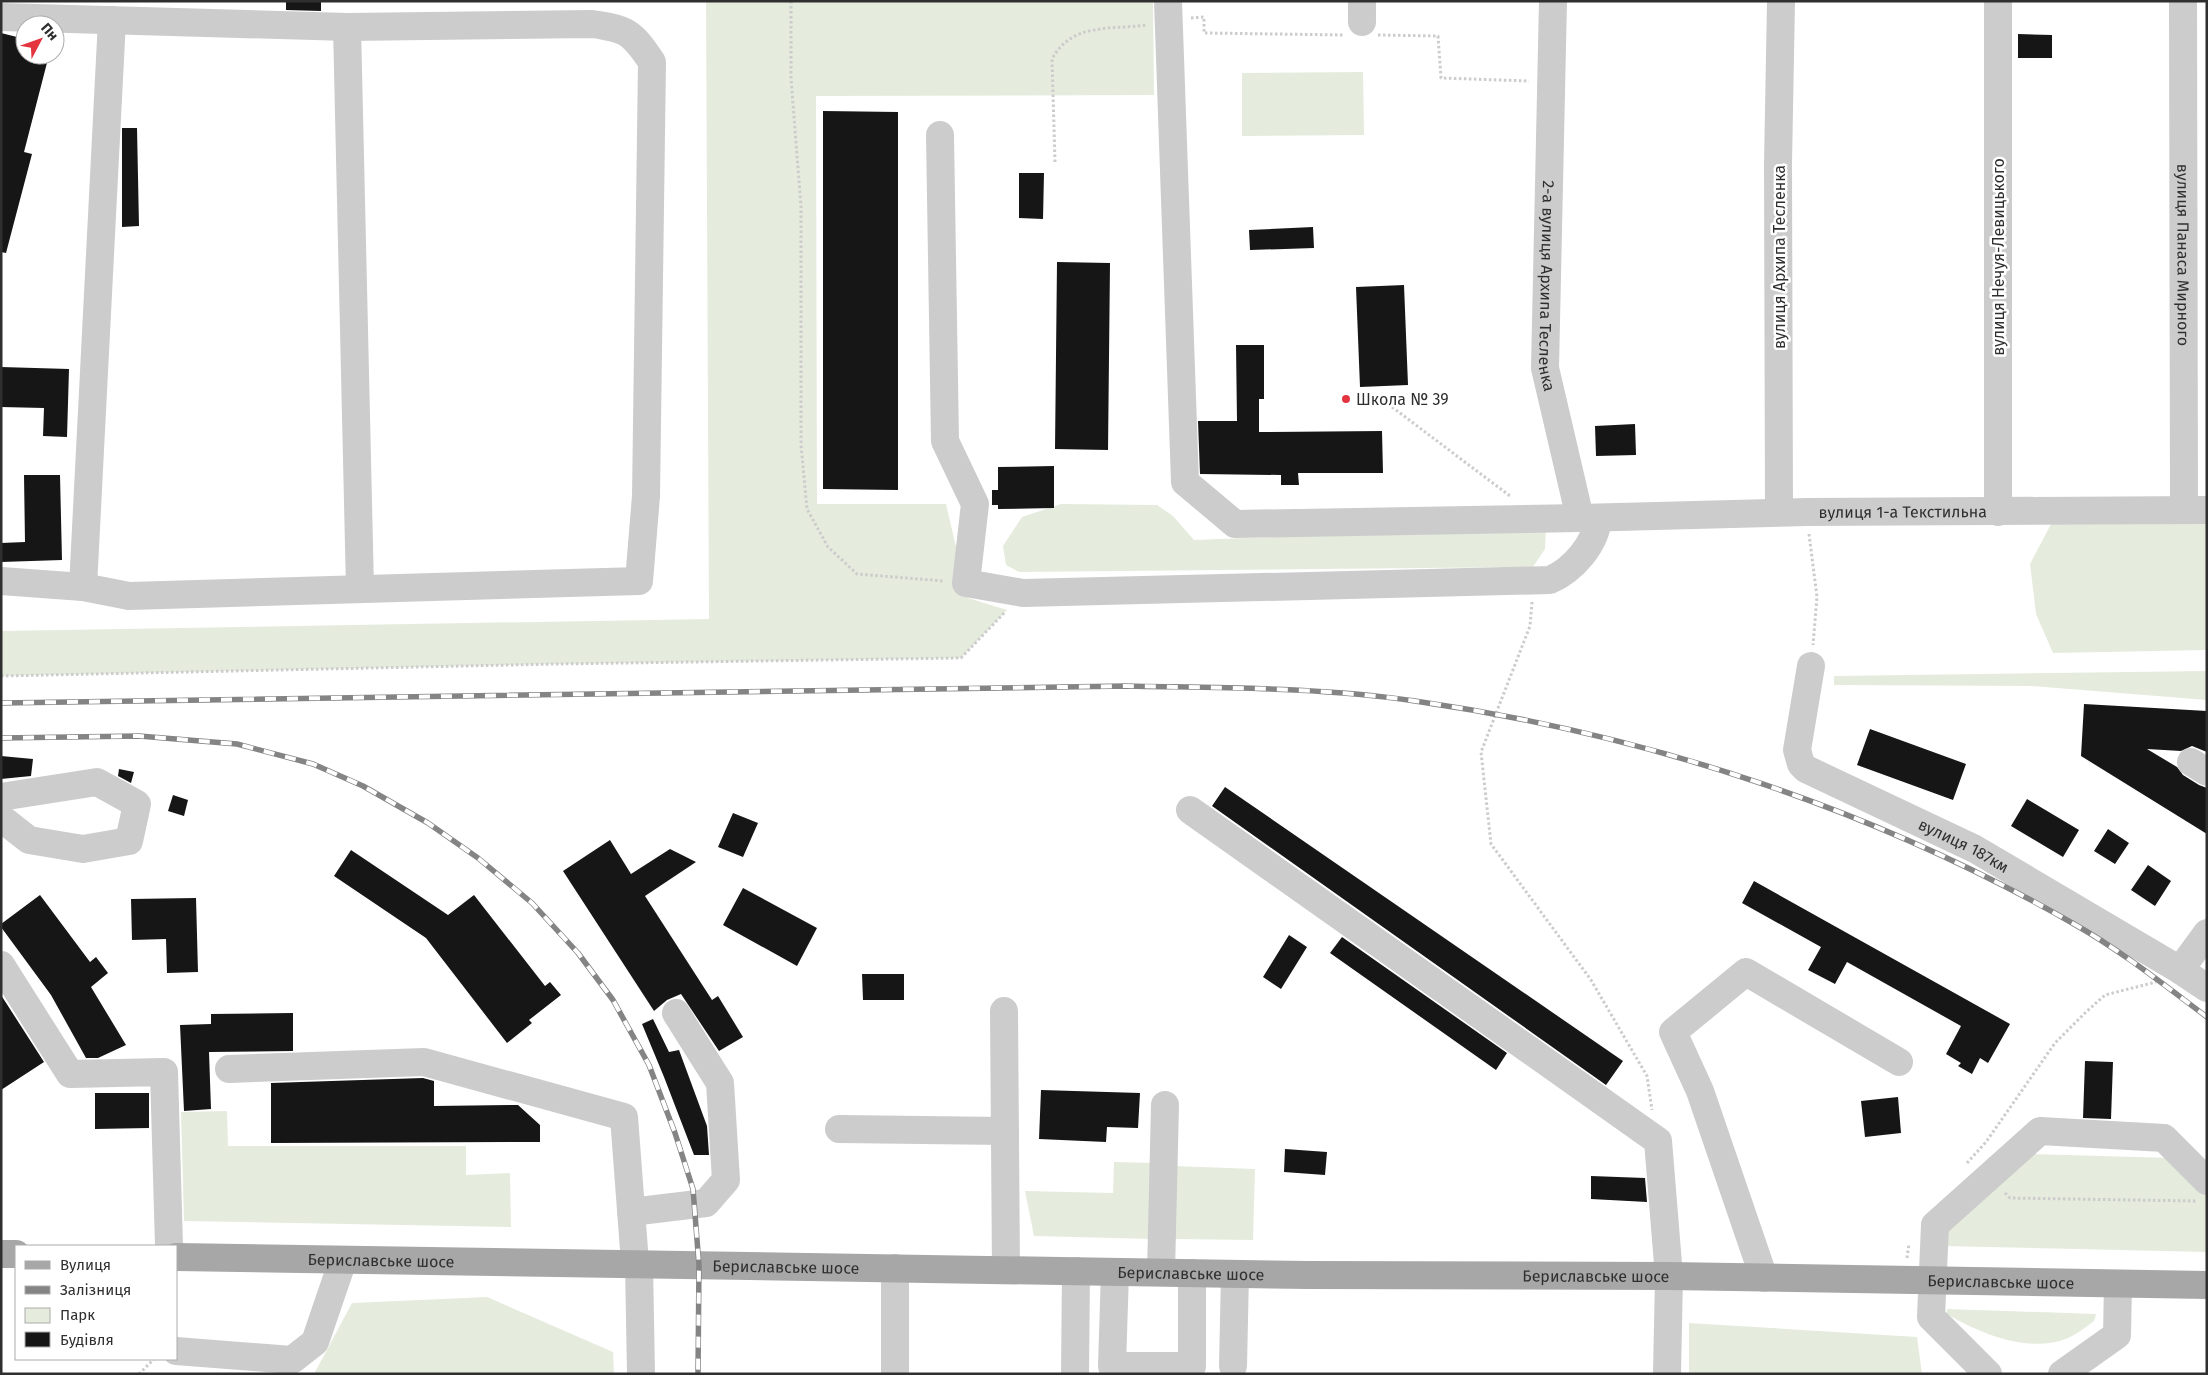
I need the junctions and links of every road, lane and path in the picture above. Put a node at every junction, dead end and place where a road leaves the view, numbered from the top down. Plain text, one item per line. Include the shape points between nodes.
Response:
1 (791, 1) edge
2 (1553, 1) edge
3 (1781, 1) edge
4 (1998, 1) edge
5 (2183, 1) edge
6 (1168, 11) edge
7 (1, 17) edge
8 (1204, 18) dead end
9 (112, 20) junction
10 (1361, 23) edge
11 (347, 27) junction
12 (1551, 82) junction
13 (940, 135) dead end
14 (1055, 162) dead end
15 (1388, 404) dead end
16 (2195, 510) edge
17 (1779, 512) junction
18 (1807, 512) junction
19 (1998, 512) junction
20 (1589, 518) junction
21 (1540, 519) junction
22 (1, 581) edge
23 (1534, 582) junction
24 (966, 583) junction
25 (83, 587) junction
26 (360, 589) junction
27 (1023, 593) junction
28 (1811, 666) joint
29 (1, 676) edge
30 (1, 797) edge
31 (1190, 810) dead end
32 (1, 818) edge
33 (2207, 933) edge
34 (1, 965) edge
35 (2180, 970) junction
36 (2207, 988) edge
37 (1004, 1011) dead end
38 (676, 1013) dead end
39 (1899, 1062) dead end
40 (229, 1069) dead end
41 (1164, 1105) dead end
42 (839, 1129) dead end
43 (1005, 1131) junction
44 (1658, 1141) junction
45 (1961, 1170) dead end
46 (1990, 1175) junction
47 (2202, 1191) edge
48 (631, 1212) junction
49 (1911, 1236) dead end
50 (169, 1245) edge
51 (1, 1254) edge
52 (15, 1254) edge
53 (178, 1257) edge
54 (343, 1260) junction
55 (637, 1263) junction
56 (895, 1268) junction
57 (1006, 1270) junction
58 (1076, 1271) junction
59 (1115, 1272) junction
60 (1161, 1272) junction
61 (1192, 1273) junction
62 (1235, 1274) junction
63 (1669, 1276) junction
64 (1764, 1278) junction
65 (1904, 1281) junction
66 (1931, 1281) junction
67 (2118, 1284) junction
68 (2207, 1285) edge
69 (178, 1351) edge
70 (153, 1360) edge
71 (1233, 1366) dead end
72 (1121, 1370) edge
73 (1191, 1370) edge
74 (139, 1374) edge
75 (641, 1374) edge
76 (895, 1374) edge
77 (1075, 1374) edge
78 (1667, 1374) edge
79 (1988, 1374) edge
80 (2062, 1374) edge

1 - 24 path via 791,78 801,207 801,445 807,509 828,547 857,574
2 - 12 street, 2-а вулиця Архипа Тесленка
3 - 17 street, вулиця Архипа Тесленка
4 - 19 street, вулиця Нечуя-Левицького
5 - 16 street, вулиця Панаса Мирного
6 - 14 path via 1080,32 1058,49 1052,59
6 - 21 street, вулиця 1-а Текстильна via 1185,482 1235,524
7 - 9 street
8 - 10 path via 1204,33
9 - 11 street
9 - 25 street
10 - 12 path via 1438,36 1441,78
11 - 26 street
11 - 26 street via 592,24 630,33 652,62 646,496 639,581
12 - 20 street, 2-а вулиця Архипа Тесленка via 1545,368
13 - 24 street via 945,441 975,504
15 - 21 path
16 - 19 street, вулиця 1-а Текстильна
17 - 18 street, вулиця 1-а Текстильна
17 - 20 street, вулиця 1-а Текстильна
18 - 19 street, вулиця 1-а Текстильна
18 - 28 path via 1817,597
20 - 21 street, вулиця 1-а Текстильна
20 - 23 street via 1595,533 1567,570 1550,580
22 - 25 street
23 - 27 street
23 - 44 path via 1530,626 1481,752 1491,844 1591,980 1647,1076
24 - 27 street
25 - 26 street via 130,596
27 - 29 path via 961,658
28 - 35 street, вулиця 187км via 1798,750 1801,764 1806,769 1975,849
30 - 32 street via 97,782 137,804 129,841 83,849 29,840
31 - 44 street
33 - 35 street
34 - 50 street via 70,1074 164,1072
35 - 36 street, вулиця 187км
35 - 45 path via 2145,986 2106,995 2086,1012 2056,1043 1986,1142
37 - 43 street
38 - 48 street via 720,1083 726,1180 706,1203
39 - 64 street via 1746,972 1673,1032 1700,1091
40 - 48 street via 424,1062 624,1117
41 - 60 street
42 - 43 street
43 - 57 street
44 - 63 street
46 - 47 path via 2010,1198
46 - 47 street via 2040,1130 2164,1138
46 - 66 street via 1935,1225
48 - 55 street
49 - 65 path
51 - 52 main road
53 - 54 main road, Бериславське шосе
54 - 55 main road, Бериславське шосе
54 - 69 street via 315,1342 292,1360
55 - 56 main road, Бериславське шосе
55 - 75 street
56 - 57 main road, Бериславське шосе
56 - 76 street
57 - 58 main road, Бериславське шосе
58 - 59 main road, Бериславське шосе
58 - 77 street
59 - 60 main road, Бериславське шосе
59 - 72 street via 1112,1366
60 - 61 main road, Бериславське шосе
61 - 62 main road, Бериславське шосе
61 - 73 street
62 - 63 main road, Бериславське шосе
62 - 71 street
63 - 64 main road, Бериславське шосе
63 - 78 street
64 - 65 main road, Бериславське шосе
65 - 66 main road, Бериславське шосе
66 - 67 main road, Бериславське шосе
66 - 79 street via 1931,1317
67 - 68 main road, Бериславське шосе
67 - 80 street via 2117,1335
70 - 74 path
72 - 73 street

